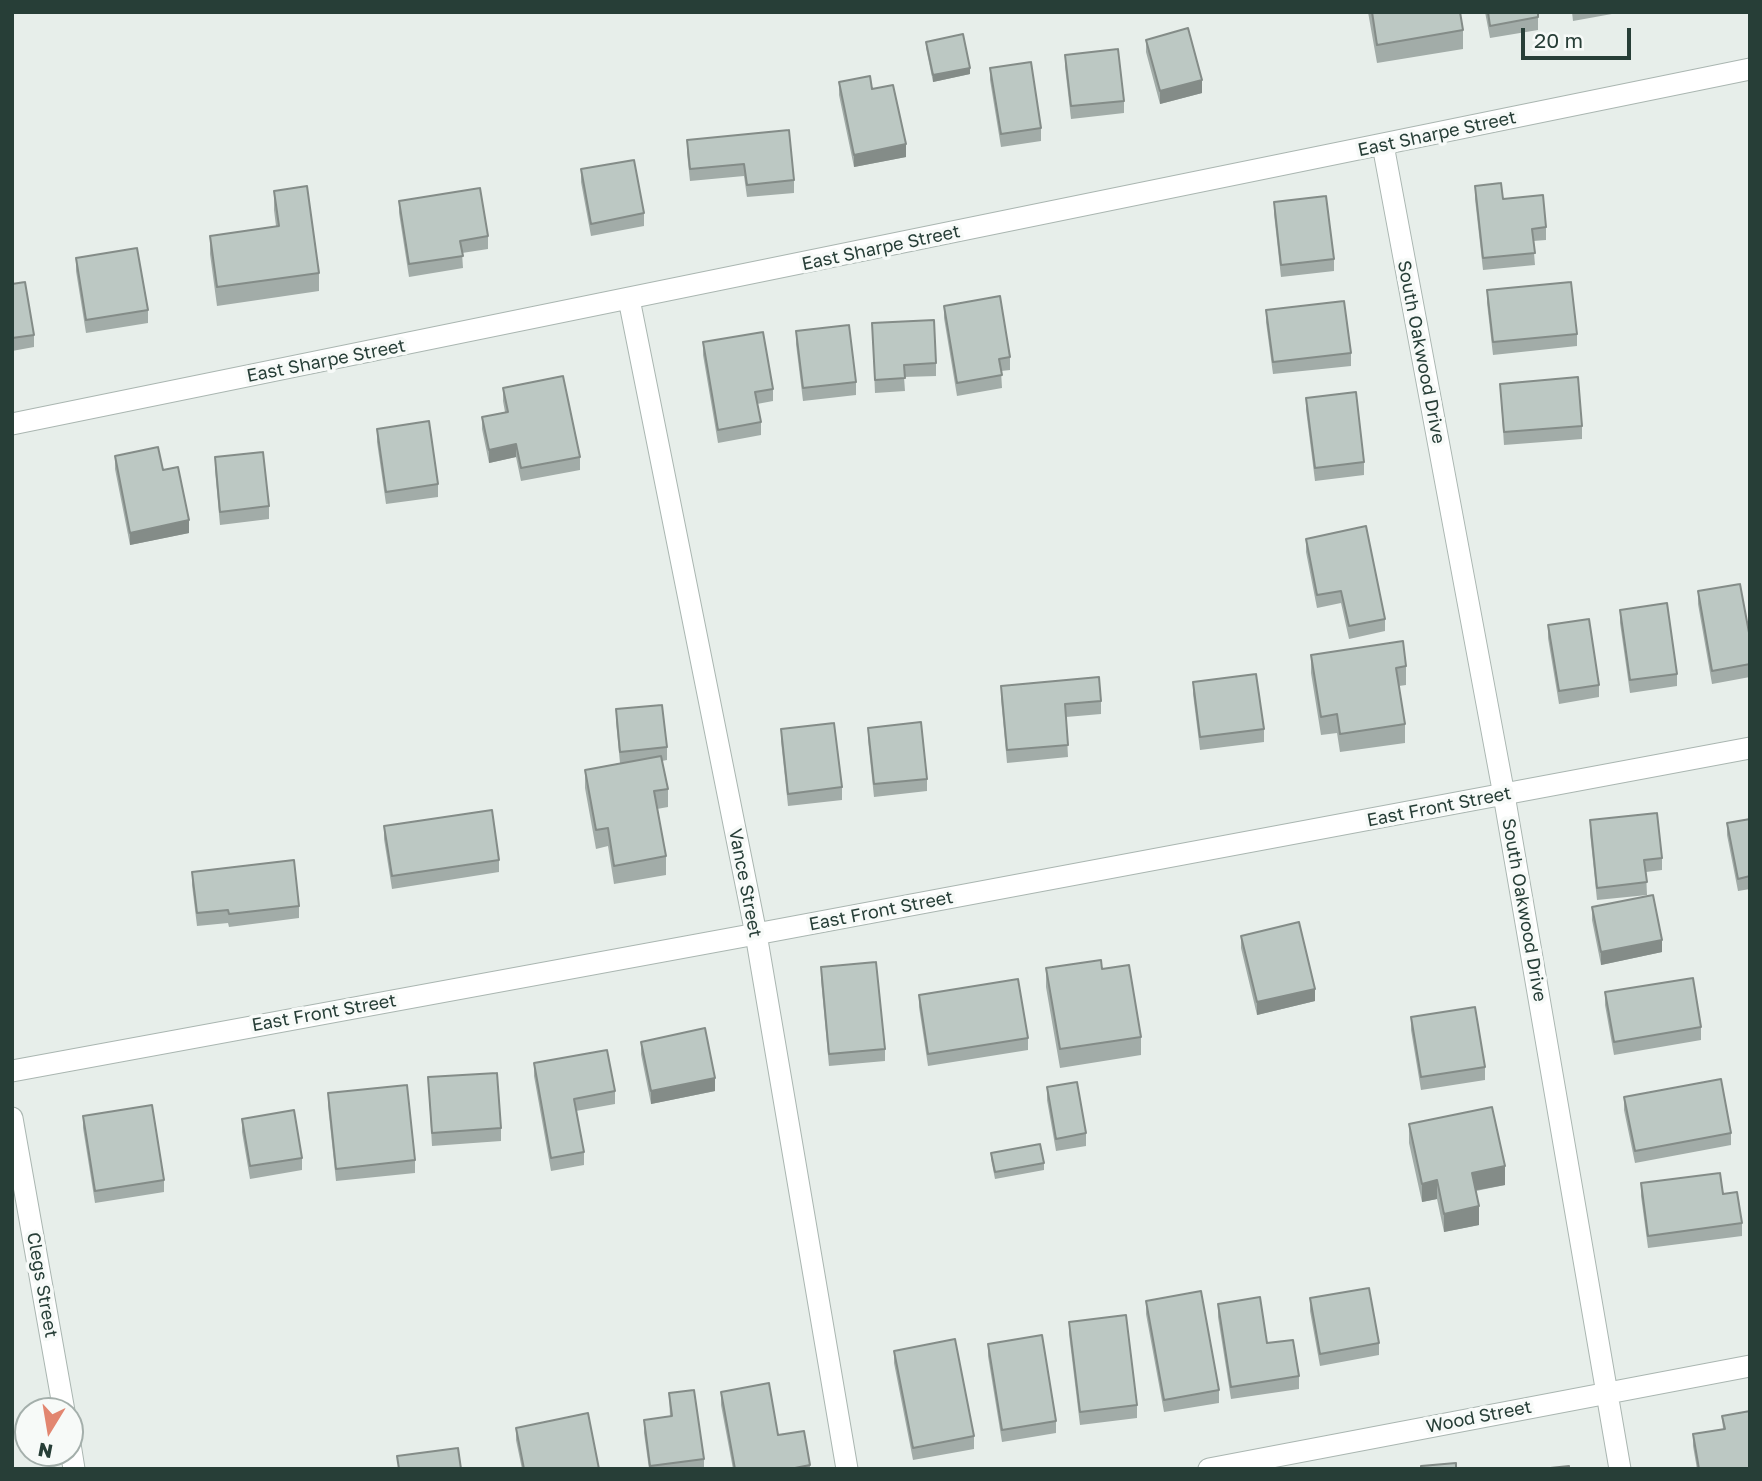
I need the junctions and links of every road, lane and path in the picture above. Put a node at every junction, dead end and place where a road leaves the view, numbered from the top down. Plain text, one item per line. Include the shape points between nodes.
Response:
1 (1750, 69) edge
2 (1383, 145) junction
3 (629, 299) junction
4 (12, 424) edge
5 (1750, 748) edge
6 (1504, 795) junction
7 (755, 934) junction
8 (12, 1071) edge
9 (12, 1118) edge
10 (1750, 1366) edge
11 (1607, 1392) junction
12 (62, 1397) edge
13 (847, 1469) edge
14 (1209, 1469) edge
15 (1620, 1469) edge

1 - 2 street, East Sharpe Street
2 - 3 street, East Sharpe Street
2 - 6 street, South Oakwood Drive
3 - 4 street, East Sharpe Street
3 - 7 street, Vance Street
5 - 6 street, East Front Street
6 - 7 street, East Front Street
6 - 11 street, South Oakwood Drive
7 - 8 street, East Front Street
7 - 13 street, Vance Street
9 - 12 street, Clegs Street
10 - 11 street, Wood Street
11 - 14 street, Wood Street
11 - 15 street, South Oakwood Drive

